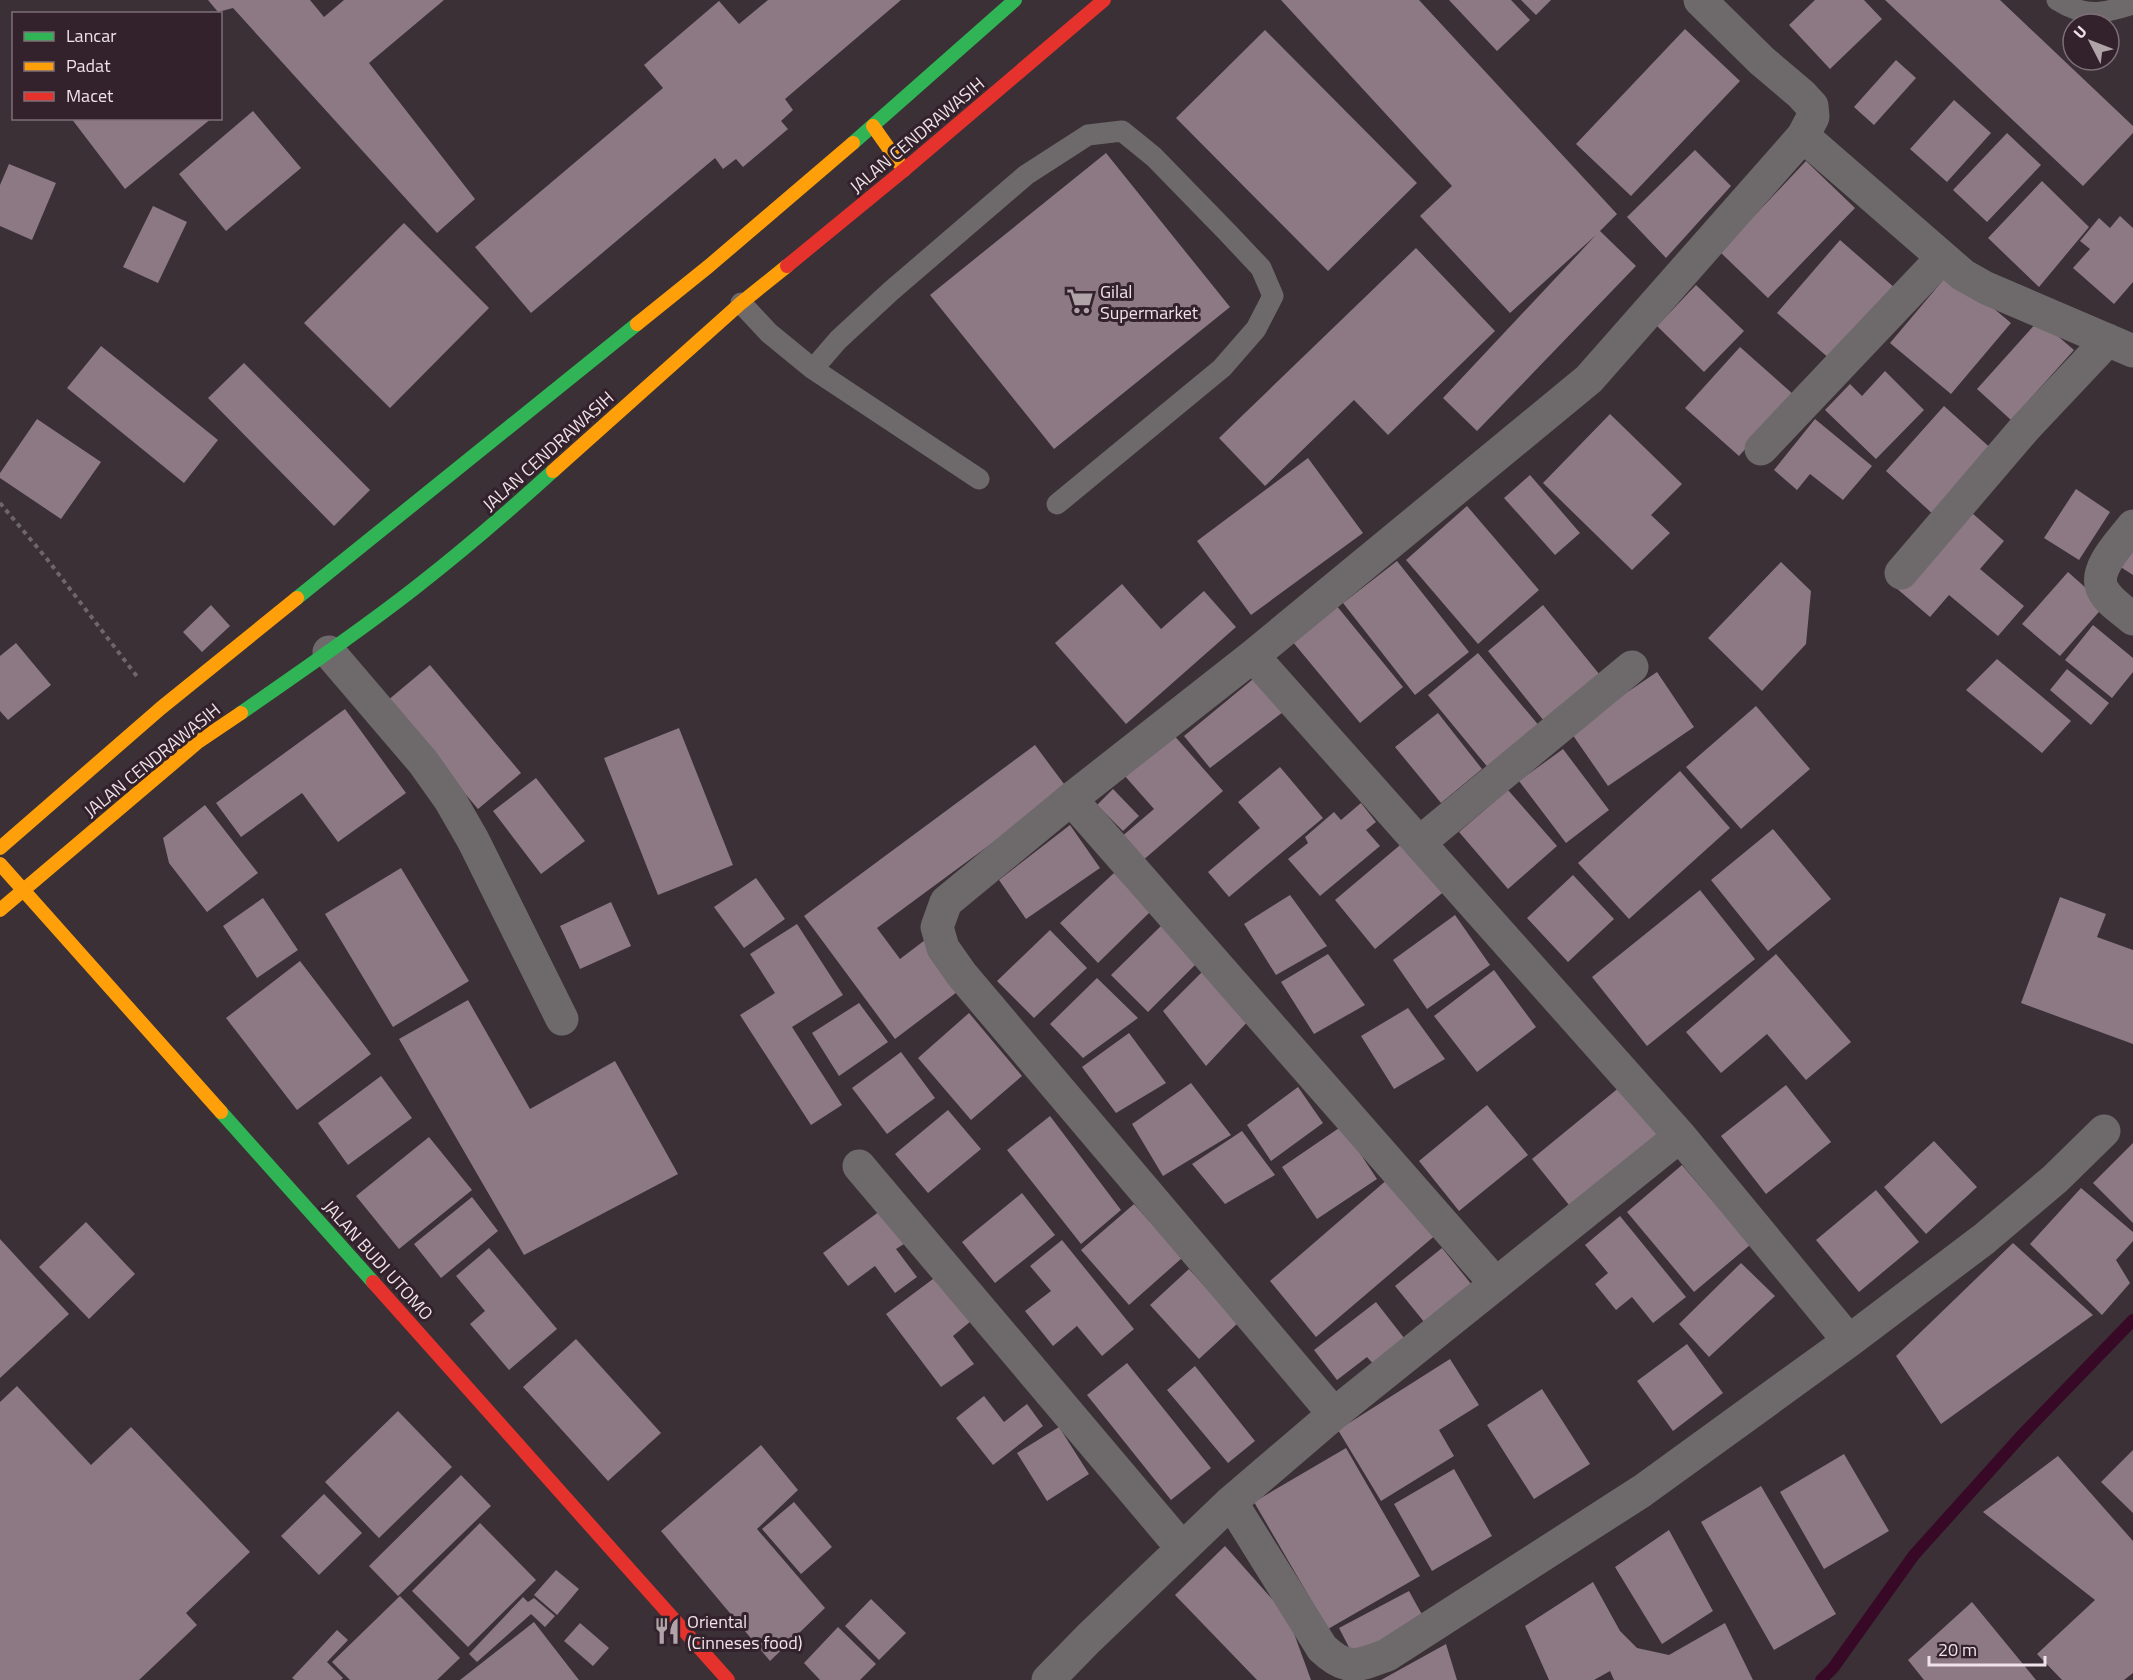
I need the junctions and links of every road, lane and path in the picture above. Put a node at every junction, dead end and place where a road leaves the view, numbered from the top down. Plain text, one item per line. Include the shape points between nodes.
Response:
1 (1015, 0) edge
2 (1104, 0) edge
3 (1700, 0) edge
4 (2057, 0) edge
5 (2133, 4) edge
6 (873, 126) junction
7 (1803, 136) junction
8 (904, 170) junction
9 (1942, 258) junction
10 (741, 303) junction
11 (2121, 345) edge
12 (813, 369) junction
13 (1761, 448) dead end
14 (979, 479) dead end
15 (0, 503) edge
16 (1057, 504) dead end
17 (2133, 526) edge
18 (1901, 573) dead end
19 (2133, 619) edge
20 (329, 651) junction
21 (1253, 656) junction
22 (1632, 667) dead end
23 (161, 708) junction
24 (1071, 799) junction
25 (1419, 843) junction
26 (0, 848) edge
27 (0, 864) edge
28 (24, 890) junction
29 (0, 910) edge
30 (562, 1019) dead end
31 (2104, 1131) dead end
32 (1680, 1136) junction
33 (860, 1166) dead end
34 (1496, 1284) junction
35 (1849, 1341) junction
36 (1334, 1414) junction
37 (1231, 1502) junction
38 (1182, 1548) junction
39 (728, 1680) edge
40 (1048, 1680) edge

1 - 6 main road, JALAN CENDRAWASIH
2 - 8 main road, JALAN CENDRAWASIH
3 - 7 street via 1812,106 1813,117
4 - 5 lane via 2084,13 2107,13
6 - 8 main road
6 - 23 main road, JALAN CENDRAWASIH via 709,266
7 - 9 street
7 - 21 street via 1589,379
8 - 10 main road, JALAN CENDRAWASIH
9 - 11 street via 1986,288
9 - 13 street
10 - 12 lane via 769,333
10 - 20 main road, JALAN CENDRAWASIH via 487,530
11 - 18 street via 2025,428
12 - 14 lane
12 - 16 lane via 891,291 1026,175 1088,135 1122,131 1154,157 1261,268 1273,296 1256,329 1222,368
15 - 23 path
17 - 19 street via 2102,567 2099,580 2111,600
20 - 28 main road, JALAN CENDRAWASIH via 198,742
20 - 30 street via 450,800
21 - 24 street
21 - 25 street
22 - 25 street
23 - 26 main road, JALAN CENDRAWASIH
24 - 34 street
24 - 36 street via 946,902 937,927 942,948
25 - 32 street
27 - 28 main road, JALAN BUDI UTOMO
28 - 29 main road, JALAN CENDRAWASIH
28 - 39 main road, JALAN BUDI UTOMO
31 - 35 street via 1984,1239
32 - 34 street
32 - 35 street
33 - 38 street
34 - 36 street
35 - 37 street via 1642,1491 1387,1655 1359,1665 1335,1661 1322,1648
36 - 37 street
37 - 38 street
38 - 40 street

